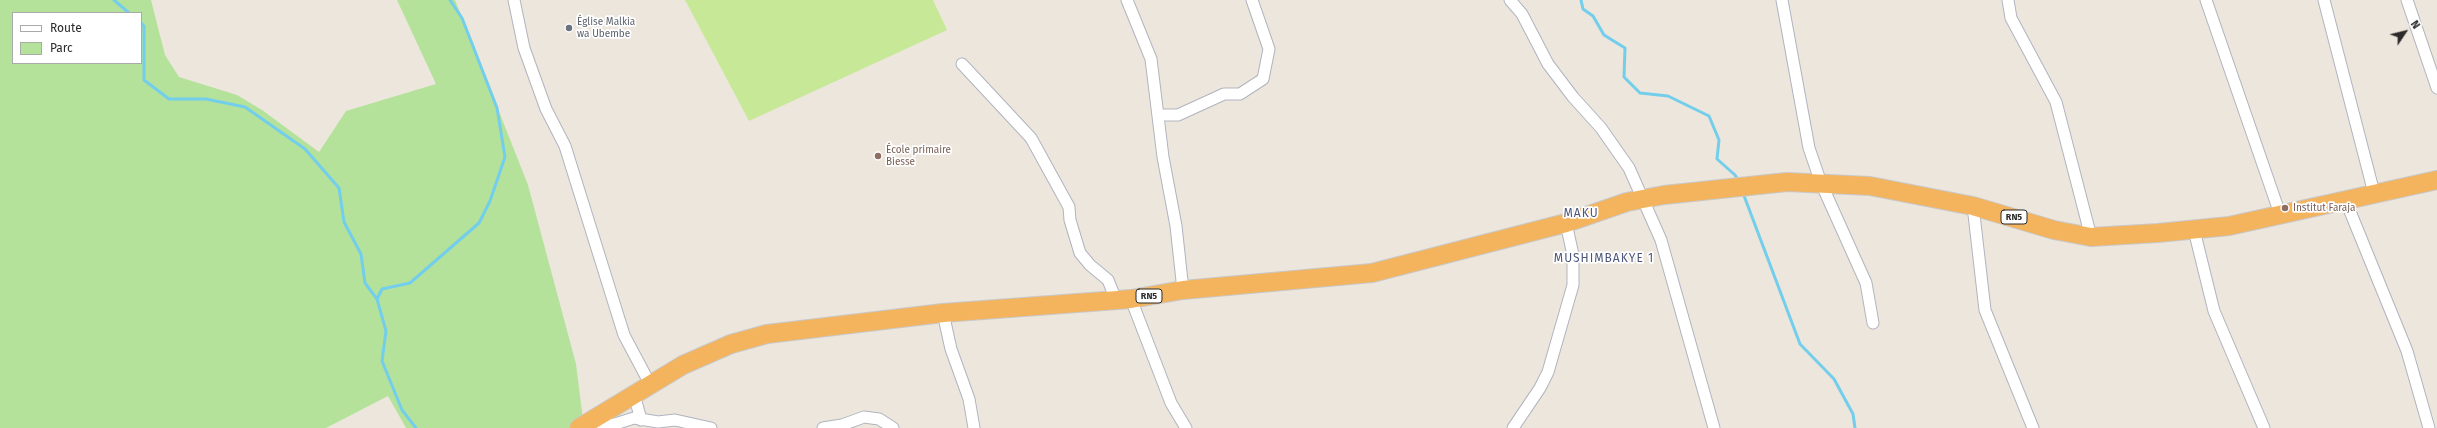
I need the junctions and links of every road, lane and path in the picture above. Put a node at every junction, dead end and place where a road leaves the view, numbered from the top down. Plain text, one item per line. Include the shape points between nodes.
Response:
1 (514, 0) edge
2 (1127, 0) edge
3 (1252, 0) edge
4 (1510, 0) edge
5 (1782, 0) edge
6 (2008, 0) edge
7 (2206, 0) edge
8 (2324, 0) edge
9 (2407, 0) edge
10 (962, 64) dead end
11 (2437, 88) edge
12 (1159, 115) junction
13 (2437, 180) edge
14 (1821, 183) junction
15 (2374, 193) junction
16 (1643, 198) junction
17 (2345, 200) junction
18 (1973, 206) junction
19 (2280, 214) junction
20 (1566, 223) junction
21 (2194, 230) junction
22 (2091, 237) junction
23 (1183, 290) junction
24 (1124, 299) junction
25 (943, 313) junction
26 (1873, 323) dead end
27 (650, 384) junction
28 (634, 394) junction
29 (641, 420) junction
30 (598, 423) edge
31 (579, 428) edge
32 (711, 428) edge
33 (823, 428) edge
34 (893, 428) edge
35 (974, 428) edge
36 (1186, 428) edge
37 (1513, 428) edge
38 (1714, 428) edge
39 (2032, 428) edge
40 (2264, 428) edge
41 (2429, 428) edge

1 - 27 street via 526,56 546,109 565,146 624,335
2 - 12 street via 1151,59
3 - 12 street via 1269,49 1263,80 1240,94 1224,94 1178,115
4 - 16 street via 1522,14 1548,64 1572,97 1602,128 1623,157
5 - 14 street via 1809,148
6 - 22 street via 2011,18 2056,102
7 - 19 street
8 - 15 street
9 - 11 street
10 - 24 street via 1031,138 1069,207 1070,220 1080,253
12 - 23 street
13 - 15 highway, RN5
14 - 16 highway, RN5 via 1787,182
14 - 18 highway, RN5 via 1870,186
14 - 26 street via 1866,283
15 - 17 highway, RN5
16 - 20 highway, RN5 via 1611,206
16 - 38 street via 1661,240
17 - 19 highway, RN5
17 - 41 street via 2407,352
18 - 22 highway, RN5 via 2079,236
18 - 39 street via 1985,310
19 - 21 highway, RN5 via 2229,226
20 - 23 highway, RN5 via 1372,273
20 - 37 street via 1573,255 1571,292 1548,372
21 - 22 highway, RN5
21 - 40 street via 2214,310
23 - 24 highway, RN5
24 - 25 highway, RN5
24 - 36 street via 1171,403
25 - 27 highway, RN5 via 747,338 683,365
25 - 35 street via 969,399
27 - 28 highway, RN5
28 - 29 street
28 - 30 highway, RN5
29 - 30 street via 627,419 615,424
29 - 32 street via 675,420
30 - 31 highway, RN5
33 - 34 street via 864,417 878,419

